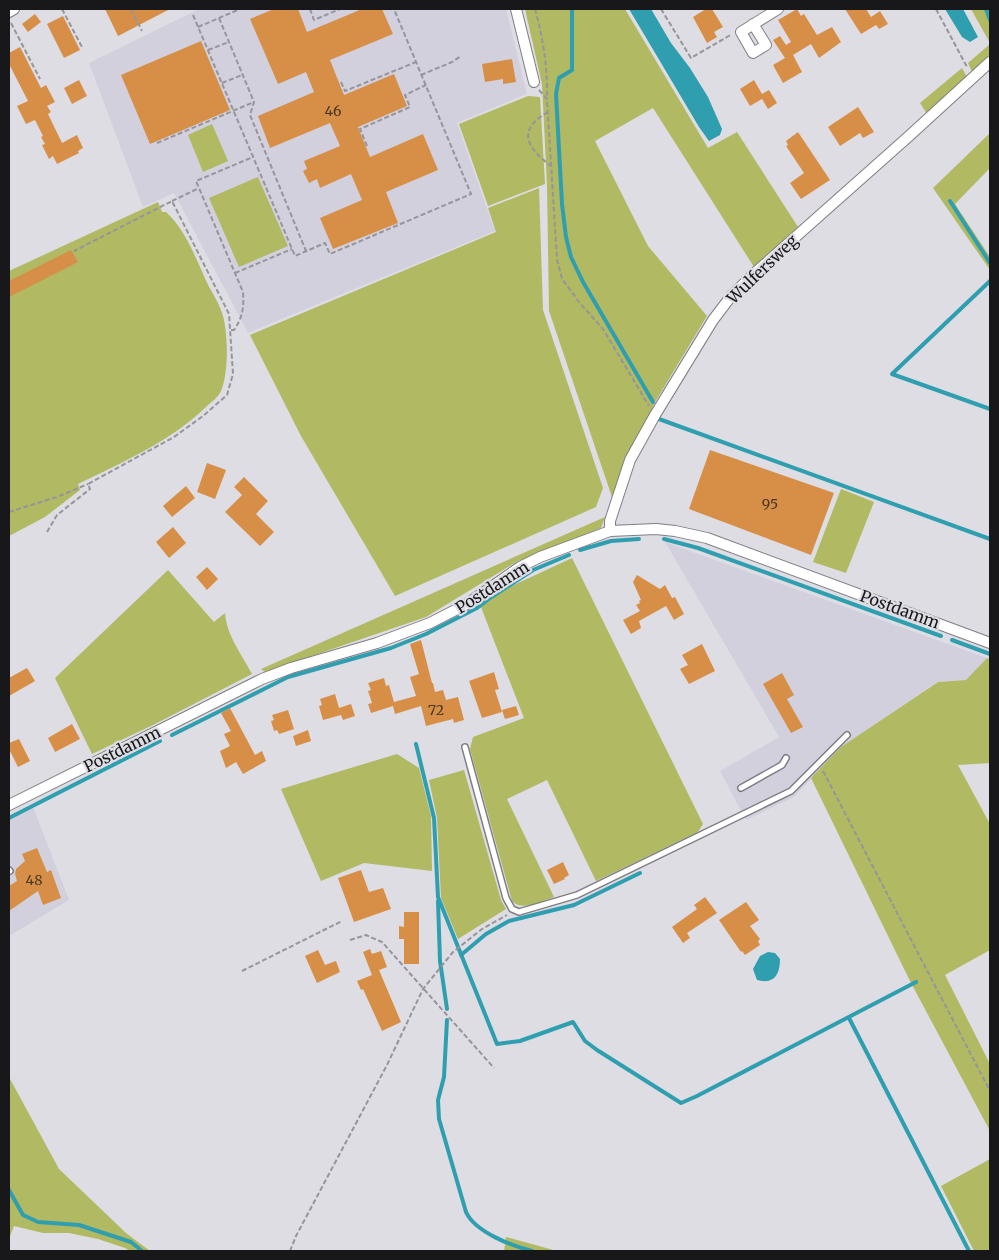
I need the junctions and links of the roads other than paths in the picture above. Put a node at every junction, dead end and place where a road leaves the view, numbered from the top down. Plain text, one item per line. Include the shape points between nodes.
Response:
1 (14, 9) edge
2 (516, 9) edge
3 (778, 9) edge
4 (9, 12) edge
5 (753, 24) junction
6 (990, 62) edge
7 (534, 82) road end
8 (610, 531) junction
9 (990, 643) edge
10 (847, 735) dead end
11 (464, 747) dead end
12 (786, 758) dead end
13 (741, 788) dead end
14 (9, 805) edge

1 - 4 street
2 - 7 street
3 - 5 street
5 - 5 street via 741,32 753,53 766,45
6 - 8 street, Wulfersweg via 732,295 713,320 630,460
8 - 9 street, Postdamm via 656,529 707,538
8 - 14 street, Postdamm via 520,567 467,604 430,623 262,679
10 - 11 lane via 791,791 577,895 519,912 512,909 506,898
12 - 13 lane via 782,766

